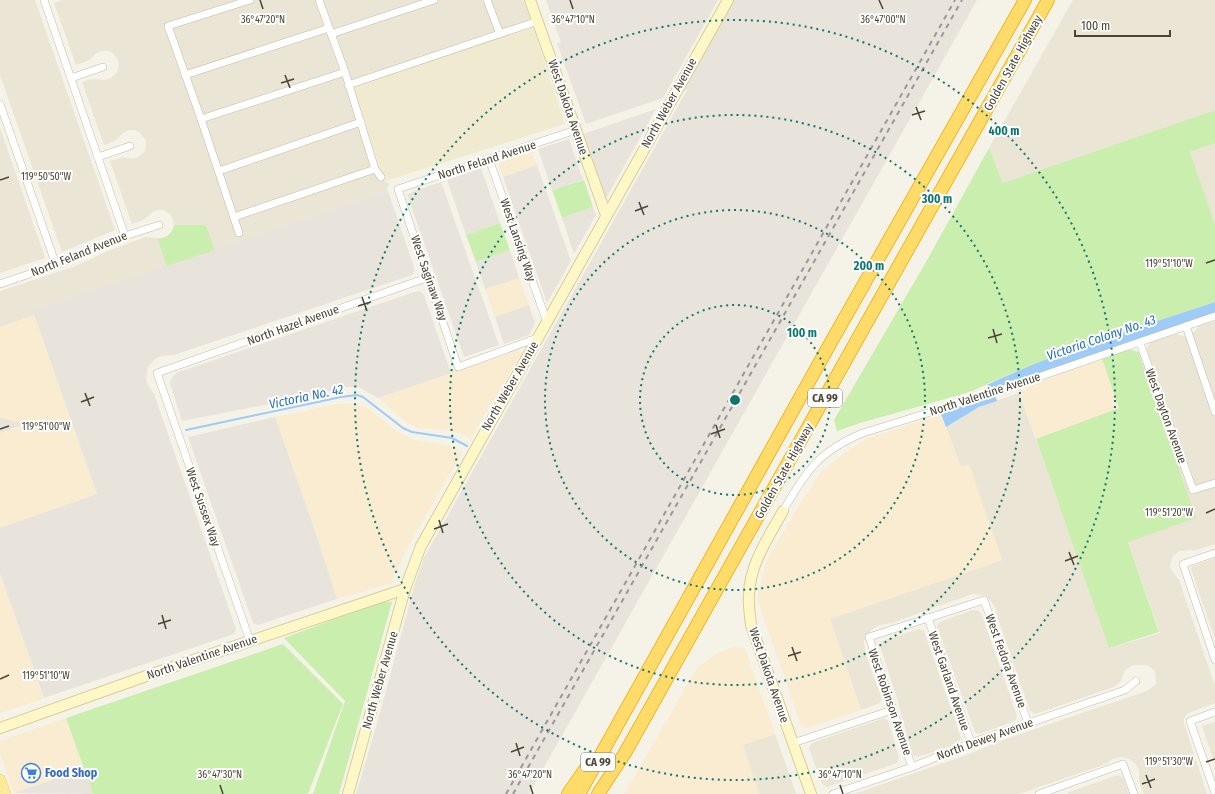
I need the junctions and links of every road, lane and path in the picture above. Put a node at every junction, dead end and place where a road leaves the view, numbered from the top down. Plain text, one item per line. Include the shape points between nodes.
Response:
1 (44, 0) edge
2 (250, 0) edge
3 (319, 0) edge
4 (434, 0) edge
5 (487, 0) edge
6 (530, 0) edge
7 (728, 0) edge
8 (1025, 0) edge
9 (1048, 0) edge
10 (538, 21) junction
11 (330, 31) junction
12 (500, 34) junction
13 (103, 67) dead end
14 (345, 72) junction
15 (185, 75) junction
16 (71, 78) junction
17 (348, 85) junction
18 (0, 104) edge
19 (201, 119) junction
20 (361, 122) junction
21 (576, 130) junction
22 (130, 146) dead end
23 (98, 157) junction
24 (489, 159) junction
25 (375, 169) junction
26 (219, 171) junction
27 (381, 177) dead end
28 (398, 189) joint
29 (606, 215) junction
30 (234, 217) junction
31 (159, 225) dead end
32 (240, 233) dead end
33 (125, 236) junction
34 (56, 265) junction
35 (429, 277) junction
36 (0, 284) edge
37 (1215, 316) edge
38 (547, 322) junction
39 (1186, 326) junction
40 (537, 338) junction
41 (1140, 343) junction
42 (157, 373) joint
43 (1215, 412) edge
44 (1215, 483) edge
45 (783, 511) joint
46 (1215, 553) edge
47 (405, 590) junction
48 (928, 618) junction
49 (250, 641) junction
50 (1215, 660) edge
51 (1136, 681) dead end
52 (892, 710) junction
53 (1215, 712) edge
54 (1028, 723) junction
55 (0, 728) edge
56 (616, 729) junction
57 (793, 743) junction
58 (971, 743) junction
59 (625, 753) junction
60 (912, 767) junction
61 (0, 780) edge
62 (1057, 791) edge
63 (1215, 793) edge
64 (5, 794) edge
65 (348, 794) edge
66 (568, 794) edge
67 (580, 794) edge
68 (598, 794) edge
69 (605, 794) edge
70 (811, 794) edge
71 (833, 794) edge
72 (1039, 794) edge
73 (1134, 794) edge

1 - 16 street
2 - 15 street via 168,26
3 - 11 street
4 - 11 street
5 - 12 street
6 - 10 street, West Dakota Avenue
7 - 29 street, North Weber Avenue
8 - 56 highway, Golden State Highway / CA 99 via 697,580
9 - 59 highway, Golden State Highway / CA 99
10 - 12 street
10 - 21 street, West Dakota Avenue
11 - 14 street
11 - 15 street
12 - 17 street
13 - 16 street
14 - 17 street
14 - 19 street
15 - 19 street
16 - 23 street
17 - 20 street
18 - 34 street
19 - 26 street
20 - 25 street
20 - 26 street
21 - 24 street, North Feland Avenue
21 - 29 street, West Dakota Avenue
22 - 23 street
23 - 33 street
24 - 28 street, North Feland Avenue
24 - 38 street, West Lansing Way
25 - 27 street
25 - 30 street
26 - 30 street
28 - 35 street, West Saginaw Way
29 - 38 street, North Weber Avenue
30 - 32 street
31 - 33 street, North Feland Avenue
33 - 34 street, North Feland Avenue
34 - 36 street, North Feland Avenue
35 - 40 street, West Saginaw Way via 458,367
35 - 42 street, North Hazel Avenue
37 - 39 street, North Valentine Avenue
38 - 40 street, North Weber Avenue
39 - 41 street, North Valentine Avenue
39 - 43 street
40 - 47 street, North Weber Avenue via 428,531
41 - 44 street, West Dayton Avenue via 1193,490
41 - 45 street, North Valentine Avenue via 851,438 836,446 810,468
42 - 49 street, West Sussex Way
45 - 57 street, West Dakota Avenue via 760,553 753,572 749,587 749,608 751,625
46 - 50 street via 1182,564
47 - 49 street, North Valentine Avenue
47 - 65 street, North Weber Avenue
48 - 52 street, West Robinson Avenue via 868,637
48 - 54 street, West Fedora Avenue via 984,600
48 - 58 street, West Garland Avenue
49 - 55 street, North Valentine Avenue
51 - 54 street, North Dewey Avenue via 1124,690
52 - 57 street
52 - 60 street, West Robinson Avenue
53 - 63 street via 1190,721
54 - 58 street, North Dewey Avenue
56 - 66 highway
56 - 67 highway, Golden State Highway / CA 99
57 - 70 street, West Dakota Avenue
58 - 60 street, North Dewey Avenue
59 - 68 highway, Golden State Highway / CA 99
59 - 69 highway
60 - 71 street, North Dewey Avenue
61 - 64 main road
62 - 72 street
62 - 73 street via 1123,764

